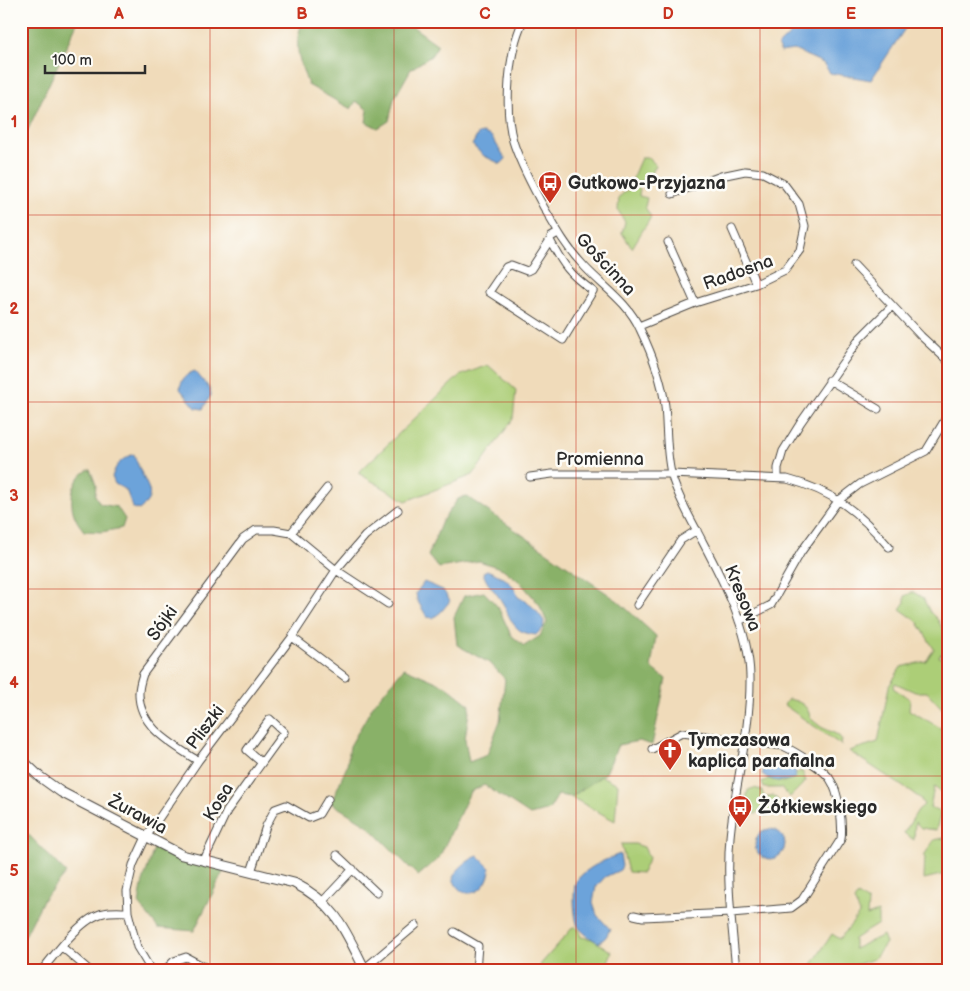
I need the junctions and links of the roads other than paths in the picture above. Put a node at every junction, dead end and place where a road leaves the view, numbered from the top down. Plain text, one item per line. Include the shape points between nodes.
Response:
1 (523, 21) edge
2 (672, 194) dead end
3 (732, 229) dead end
4 (558, 232) junction
5 (550, 240) junction
6 (668, 242) dead end
7 (854, 266) dead end
8 (756, 284) junction
9 (696, 303) junction
10 (892, 306) junction
11 (639, 326) junction
12 (949, 362) edge
13 (830, 380) junction
14 (878, 409) dead end
15 (949, 413) edge
16 (671, 474) junction
17 (530, 477) dead end
18 (778, 478) junction
19 (327, 488) dead end
20 (838, 501) junction
21 (398, 510) dead end
22 (697, 530) junction
23 (291, 533) junction
24 (889, 547) dead end
25 (336, 570) junction
26 (388, 604) dead end
27 (637, 605) dead end
28 (739, 621) junction
29 (292, 637) junction
30 (345, 676) dead end
31 (746, 740) junction
32 (652, 749) dead end
33 (21, 759) edge
34 (198, 761) junction
35 (261, 762) junction
36 (328, 799) dead end
37 (146, 837) junction
38 (337, 855) dead end
39 (204, 860) junction
40 (353, 869) junction
41 (251, 872) junction
42 (377, 893) dead end
43 (323, 901) junction
44 (128, 912) junction
45 (731, 913) junction
46 (634, 916) dead end
47 (416, 924) dead end
48 (454, 932) dead end
49 (62, 947) junction
50 (364, 969) edge
51 (42, 970) edge
52 (89, 970) edge
53 (151, 970) edge
54 (165, 970) edge
55 (210, 970) edge
56 (476, 970) edge
57 (736, 970) edge

1 - 4 street, Gościnna via 510,66 512,139 519,159
2 - 8 street, Radosna via 745,171 763,174 784,184 798,204 805,226 800,250 786,270
3 - 8 street
4 - 5 street
4 - 11 street, Gościnna via 583,265 623,303
5 - 5 street via 562,264 593,291 563,340 489,292 506,267 531,269
6 - 9 street
7 - 10 street
8 - 9 street, Radosna
9 - 11 street, Radosna
10 - 12 street
10 - 13 street via 860,338
11 - 16 street, Gościnna via 659,373
13 - 14 street
13 - 18 street via 783,450
15 - 20 street via 926,451 860,484
16 - 17 street, Promienna via 552,474
16 - 18 street, Promienna
16 - 22 street, Kresowa
18 - 20 street, Promienna via 802,483
19 - 23 street
20 - 24 street, Promienna via 867,522
20 - 28 street via 801,552 771,605
21 - 25 street, Pliszki via 365,536
22 - 27 street via 681,540
22 - 28 street, Kresowa
23 - 25 street
23 - 34 street, Sójki via 256,530 243,539 143,674 139,694 143,714 159,735
25 - 26 street
25 - 29 street, Pliszki
28 - 31 street, Kresowa via 750,675
29 - 30 street
29 - 34 street, Pliszki
31 - 32 street via 682,733
31 - 45 street, Kresowa via 730,834 728,886
31 - 45 street via 789,748 829,777 842,828 841,839 802,900 791,908
33 - 37 street, Żurawia via 40,778 61,792
34 - 37 street, Pliszki
35 - 35 street, Kosa via 247,750 270,719 284,732
35 - 39 street, Kosa via 227,811
36 - 41 street via 319,814 309,818 286,805 276,809 266,826
37 - 39 street, Żurawia via 182,855
37 - 44 street, Pliszki via 133,865 127,891
38 - 40 street
39 - 41 street, Żurawia
40 - 42 street
40 - 43 street
41 - 43 street, Żurawia via 294,883
43 - 50 street, Żurawia via 336,917
44 - 49 street via 102,913 74,932
44 - 53 street, Pliszki via 138,947
45 - 46 street
45 - 57 street, Kresowa
47 - 50 street, Żurawia
48 - 56 street via 478,946
49 - 51 street
49 - 52 street
54 - 55 street via 174,961 186,957

